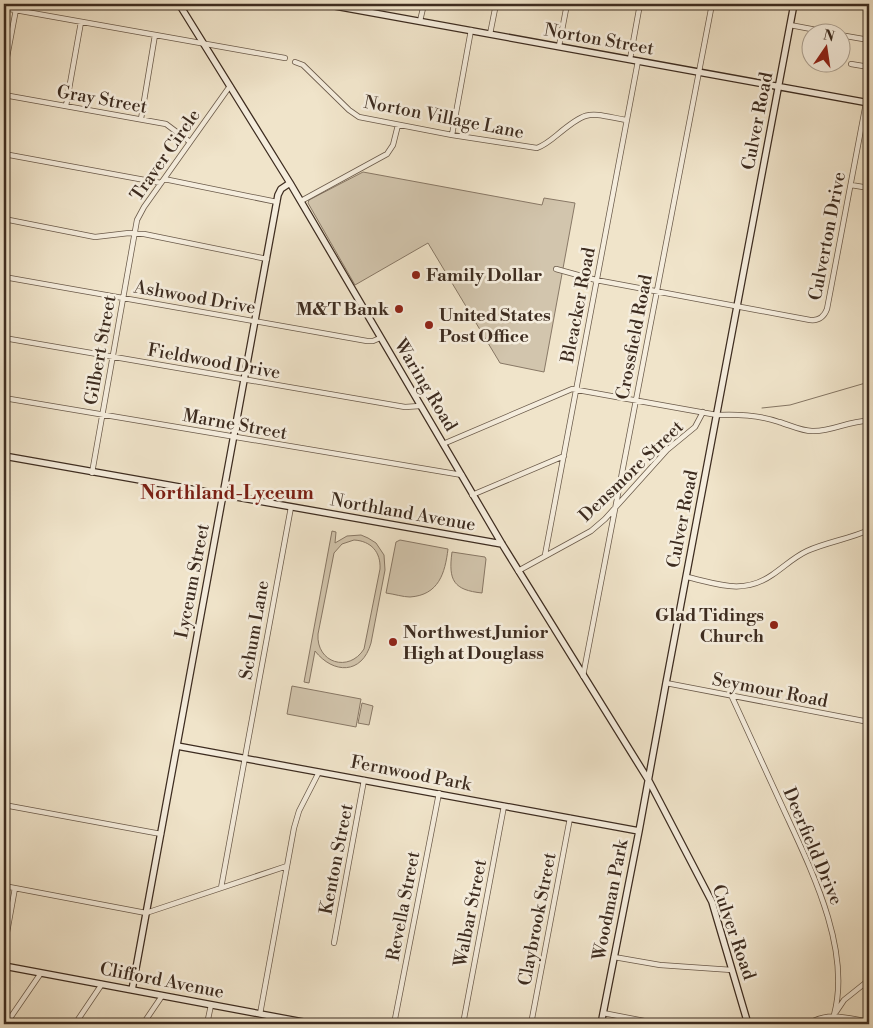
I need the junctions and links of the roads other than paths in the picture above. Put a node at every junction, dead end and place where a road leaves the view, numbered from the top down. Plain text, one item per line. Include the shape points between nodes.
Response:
1 (17, 4) edge
2 (179, 4) edge
3 (324, 4) edge
4 (424, 4) edge
5 (496, 4) edge
6 (567, 4) edge
7 (640, 4) edge
8 (712, 4) edge
9 (794, 4) edge
10 (351, 6) edge
11 (4, 8) edge
12 (16, 10) junction
13 (420, 21) junction
14 (81, 22) junction
15 (790, 25) junction
16 (800, 27) edge
17 (471, 30) junction
18 (490, 34) junction
19 (155, 35) junction
20 (850, 37) edge
21 (869, 40) edge
22 (203, 44) junction
23 (559, 46) junction
24 (285, 58) dead end
25 (630, 59) junction
26 (638, 61) junction
27 (295, 62) dead end
28 (851, 64) dead end
29 (869, 67) edge
30 (699, 72) junction
31 (4, 73) edge
32 (230, 86) junction
33 (779, 86) junction
34 (4, 95) edge
35 (868, 103) edge
36 (66, 106) junction
37 (141, 119) junction
38 (626, 120) junction
39 (398, 125) junction
40 (452, 135) junction
41 (190, 142) junction
42 (4, 154) edge
43 (163, 181) junction
44 (290, 183) junction
45 (851, 184) junction
46 (869, 188) edge
47 (301, 201) junction
48 (277, 202) junction
49 (4, 220) edge
50 (135, 233) junction
51 (267, 259) junction
52 (556, 270) dead end
53 (4, 277) edge
54 (596, 280) junction
55 (657, 290) junction
56 (124, 298) junction
57 (736, 306) junction
58 (255, 322) junction
59 (4, 338) edge
60 (380, 338) junction
61 (113, 357) junction
62 (245, 380) junction
63 (576, 390) junction
64 (4, 398) edge
65 (636, 400) junction
66 (420, 406) junction
67 (704, 412) junction
68 (717, 414) junction
69 (102, 415) junction
70 (869, 420) edge
71 (234, 438) junction
72 (443, 444) junction
73 (4, 456) edge
74 (564, 456) junction
75 (92, 473) junction
76 (462, 475) junction
77 (224, 495) junction
78 (472, 495) junction
79 (291, 507) junction
80 (616, 507) junction
81 (869, 530) edge
82 (502, 544) junction
83 (545, 555) junction
84 (518, 571) junction
85 (687, 577) junction
86 (583, 676) junction
87 (666, 683) junction
88 (732, 697) junction
89 (869, 722) edge
90 (177, 746) junction
91 (245, 758) junction
92 (319, 772) junction
93 (364, 780) junction
94 (649, 781) junction
95 (439, 793) junction
96 (4, 805) edge
97 (504, 806) junction
98 (570, 818) junction
99 (639, 831) junction
100 (161, 834) junction
101 (287, 866) junction
102 (4, 886) edge
103 (15, 888) junction
104 (221, 888) junction
105 (146, 912) junction
106 (334, 943) dead end
107 (4, 949) edge
108 (614, 957) junction
109 (4, 966) edge
110 (732, 970) junction
111 (41, 973) junction
112 (869, 980) edge
113 (102, 984) junction
114 (132, 990) junction
115 (162, 996) junction
116 (211, 1005) junction
117 (260, 1014) junction
118 (603, 1014) junction
119 (834, 1015) junction
120 (269, 1016) junction
121 (869, 1022) edge
122 (6, 1024) edge
123 (74, 1024) edge
124 (142, 1024) edge
125 (208, 1024) edge
126 (268, 1024) edge
127 (314, 1024) edge
128 (394, 1024) edge
129 (463, 1024) edge
130 (531, 1024) edge
131 (601, 1024) edge
132 (660, 1024) edge
133 (748, 1024) edge
134 (808, 1024) edge

1 - 12 street
2 - 22 street, Waring Road
3 - 10 street, Norton Street
4 - 13 street
5 - 18 street
6 - 23 street
7 - 25 street
8 - 30 street, Crossfield Road
9 - 15 street, Culver Road
10 - 13 street, Norton Street
11 - 12 street
12 - 14 street
12 - 31 street
13 - 17 street, Norton Street
14 - 19 street
14 - 36 street
15 - 16 street
15 - 33 street, Culver Road
17 - 18 street, Norton Street
17 - 40 street
18 - 23 street, Norton Street
19 - 22 street
19 - 37 street
20 - 21 street
22 - 24 street
22 - 32 street, Waring Road
23 - 25 street, Norton Street
25 - 26 street, Norton Street
26 - 30 street, Norton Street
26 - 38 street, Bleacker Road
27 - 39 street, Norton Village Lane via 303,65 356,115
28 - 29 street
30 - 33 street, Norton Street
30 - 55 street, Crossfield Road
32 - 41 street, Traver Circle
32 - 44 street, Waring Road
33 - 35 street, Norton Street
33 - 57 street, Culver Road
34 - 36 street, Gray Street
35 - 45 street, Culverton Drive
36 - 37 street, Gray Street
37 - 41 street, Gray Street via 166,124
38 - 40 street, Norton Village Lane via 583,116 537,148
38 - 54 street, Bleacker Road
39 - 40 street, Norton Village Lane
39 - 47 street via 387,154
41 - 43 street, Traver Circle
42 - 43 street
43 - 48 street
43 - 50 street, Traver Circle via 140,213
44 - 47 street, Waring Road
44 - 48 street, Lyceum Street via 281,189
45 - 46 street
45 - 57 street, Culverton Drive via 827,309 822,317 810,320
47 - 60 street, Waring Road
48 - 51 street, Lyceum Street
49 - 50 street via 95,237
50 - 51 street
50 - 56 street, Gilbert Street
51 - 58 street, Lyceum Street
52 - 54 street
53 - 56 street, Ashwood Drive
54 - 55 street
54 - 63 street, Bleacker Road
55 - 57 street
55 - 65 street, Crossfield Road
56 - 58 street, Ashwood Drive
56 - 61 street, Gilbert Street
57 - 68 street, Culver Road
58 - 60 street, Ashwood Drive via 367,341
58 - 62 street, Lyceum Street
59 - 61 street, Fieldwood Drive
60 - 66 street, Waring Road
61 - 62 street, Fieldwood Drive
61 - 69 street, Gilbert Street
62 - 66 street, Fieldwood Drive via 405,407
62 - 71 street, Lyceum Street
63 - 65 street
63 - 72 street via 571,389
63 - 74 street, Bleacker Road
64 - 69 street, Marne Street
65 - 67 street
65 - 80 street, Crossfield Road
66 - 72 street, Waring Road
67 - 68 street
67 - 80 street, Densmore Street via 696,427 667,450
68 - 70 street via 762,418 815,432
68 - 85 street, Culver Road
69 - 71 street, Marne Street
69 - 75 street, Gilbert Street
71 - 76 street, Marne Street
71 - 77 street, Lyceum Street
72 - 76 street, Waring Road
73 - 75 street, Northland Avenue
74 - 78 street
74 - 83 street, Bleacker Road
75 - 77 street, Northland Avenue
76 - 78 street, Waring Road
77 - 79 street, Northland Avenue
77 - 90 street, Lyceum Street
78 - 82 street, Waring Road
79 - 82 street, Northland Avenue
79 - 91 street, Schum Lane
80 - 83 street, Densmore Street via 591,531
80 - 86 street, Crossfield Road
81 - 85 street via 814,548 765,579 745,587 724,586
82 - 84 street, Waring Road
83 - 84 street, Densmore Street
84 - 86 street, Waring Road
85 - 87 street, Culver Road
86 - 94 street, Waring Road
87 - 88 street, Seymour Road
87 - 94 street, Culver Road
88 - 89 street, Seymour Road
88 - 119 street, Deerfield Drive via 826,908 838,982
90 - 91 street, Fernwood Park
90 - 100 street, Lyceum Street
91 - 92 street, Fernwood Park
91 - 104 street, Schum Lane
92 - 93 street, Fernwood Park
92 - 101 street via 299,811
93 - 95 street, Fernwood Park
93 - 106 street, Kenton Street
94 - 99 street, Woodman Park
94 - 110 street, Culver Road via 712,902
95 - 97 street, Fernwood Park
95 - 128 street, Revella Street
96 - 100 street
97 - 98 street, Fernwood Park
97 - 129 street, Walbar Street
98 - 99 street, Fernwood Park
98 - 130 street, Claybrook Street
99 - 108 street, Woodman Park
100 - 105 street, Lyceum Street
101 - 104 street
101 - 117 street
102 - 103 street
103 - 105 street
103 - 107 street
104 - 105 street
105 - 114 street, Lyceum Street
108 - 110 street via 660,965
108 - 118 street, Woodman Park
109 - 111 street, Clifford Avenue
110 - 133 street, Culver Road
111 - 113 street, Clifford Avenue
111 - 122 street
112 - 119 street via 844,1000
113 - 114 street, Clifford Avenue
113 - 123 street
114 - 115 street, Clifford Avenue
115 - 116 street, Clifford Avenue
115 - 124 street
116 - 117 street, Clifford Avenue
116 - 125 street
117 - 120 street, Clifford Avenue
118 - 131 street, Woodman Park
118 - 132 street
119 - 121 street
119 - 134 street
120 - 126 street
120 - 127 street, Clifford Avenue

